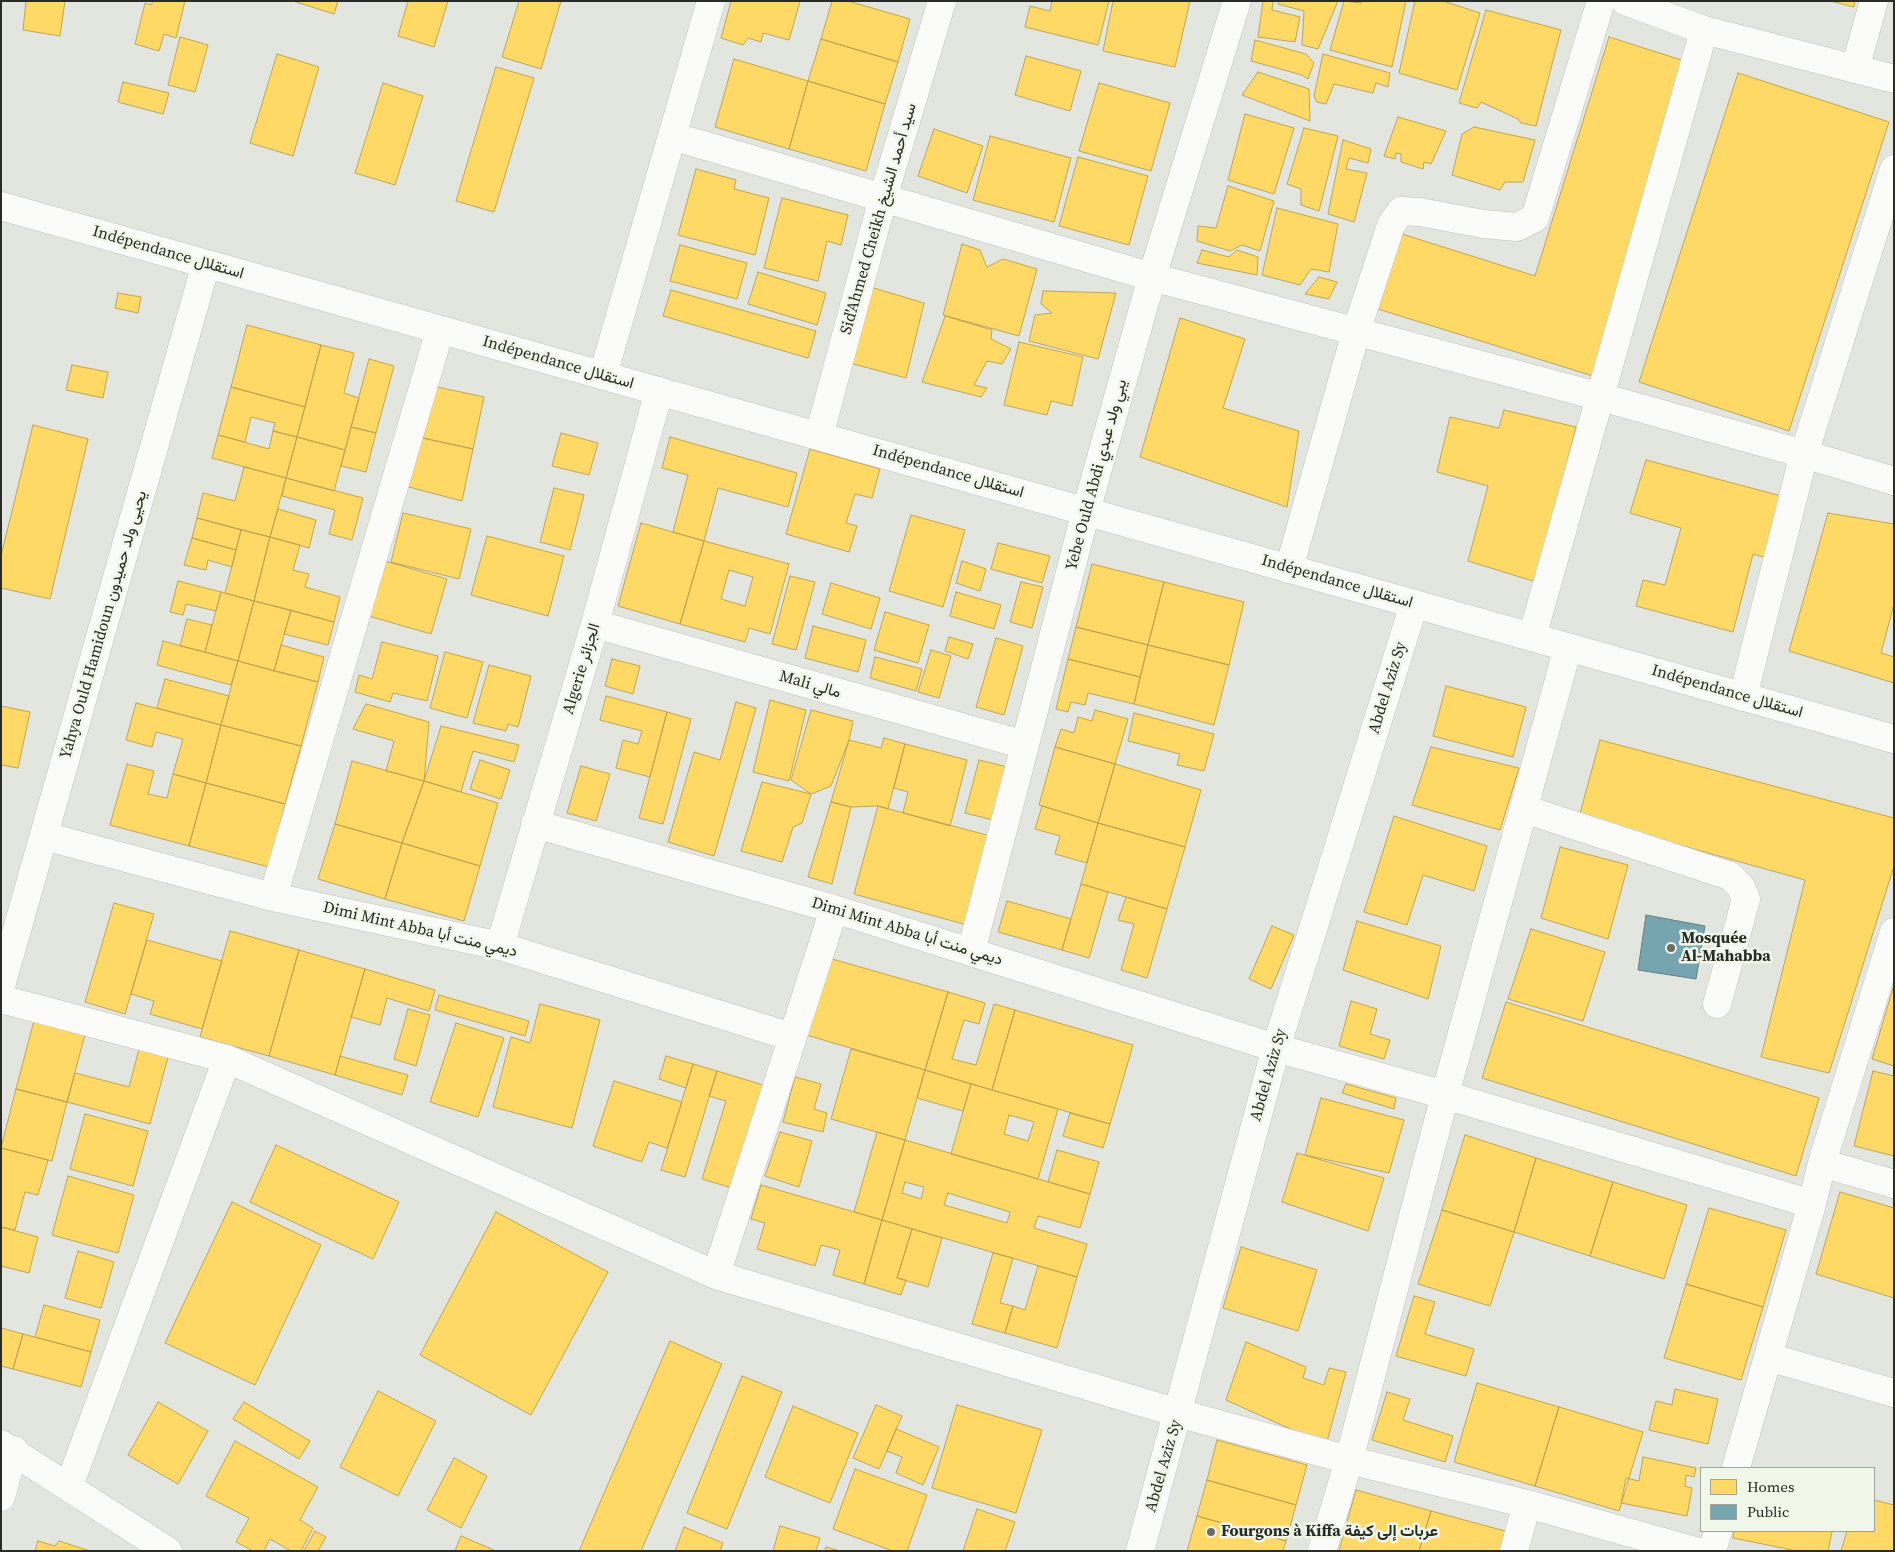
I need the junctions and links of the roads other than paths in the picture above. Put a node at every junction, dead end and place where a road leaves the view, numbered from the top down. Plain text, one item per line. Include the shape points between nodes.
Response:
1 (711, 1) edge
2 (942, 1) edge
3 (1236, 1) edge
4 (1601, 1) edge
5 (1625, 1) edge
6 (1874, 1) edge
7 (1704, 30) junction
8 (1855, 69) junction
9 (1894, 79) edge
10 (672, 136) junction
11 (1894, 169) edge
12 (884, 198) junction
13 (1, 206) edge
14 (206, 264) junction
15 (1152, 277) junction
16 (440, 330) junction
17 (1356, 332) junction
18 (603, 375) junction
19 (659, 391) junction
20 (1601, 397) junction
21 (819, 436) junction
22 (1804, 454) junction
23 (1894, 481) edge
24 (1086, 511) junction
25 (1289, 569) junction
26 (1414, 604) junction
27 (595, 624) junction
28 (1532, 637) junction
29 (1568, 647) junction
30 (1743, 697) junction
31 (1894, 739) edge
32 (1025, 745) junction
33 (1524, 809) junction
34 (535, 824) junction
35 (44, 836) junction
36 (273, 897) junction
37 (834, 909) junction
38 (1894, 932) edge
39 (500, 946) junction
40 (971, 952) junction
41 (1, 986) edge
42 (1, 999) edge
43 (1717, 1004) dead end
44 (792, 1037) junction
45 (1276, 1048) junction
46 (227, 1058) junction
47 (1445, 1095) junction
48 (1822, 1163) junction
49 (1894, 1184) edge
50 (1812, 1204) junction
51 (716, 1275) junction
52 (1768, 1357) junction
53 (1894, 1393) edge
54 (1178, 1413) junction
55 (8, 1447) edge
56 (1349, 1460) junction
57 (1736, 1467) edge
58 (69, 1486) junction
59 (1, 1496) edge
60 (1528, 1504) junction
61 (1718, 1532) edge
62 (168, 1551) edge
63 (1140, 1551) edge
64 (1322, 1551) edge
65 (1514, 1551) edge
66 (1695, 1551) edge
67 (1712, 1551) edge

1 - 10 street
2 - 12 street, Sid'Ahmed Cheikh سيد أحمد الشيخ
3 - 15 street, Yebe Ould Abdi يبي ولد عبدي
4 - 17 street via 1535,218 1517,227 1401,212 1390,225
5 - 7 street
6 - 8 street
7 - 8 street
7 - 20 street
8 - 9 street
10 - 12 street
10 - 18 street
11 - 22 street
12 - 15 street
12 - 21 street, Sid'Ahmed Cheikh سيد أحمد الشيخ
13 - 14 street, Indépendance استقلال
14 - 16 street, Indépendance استقلال
14 - 35 street, Yahya Ould Hamidoun يحيى ولد حميدون
15 - 17 street
15 - 24 street, Yebe Ould Abdi يبي ولد عبدي
16 - 18 street, Indépendance استقلال
16 - 36 street
17 - 20 street
17 - 25 street
18 - 19 street, Indépendance استقلال
19 - 21 street, Indépendance استقلال
19 - 27 street, Algerie الجزائر
20 - 22 street
20 - 28 street
21 - 24 street, Indépendance استقلال
22 - 23 street
22 - 30 street
24 - 25 street, Indépendance استقلال
24 - 32 street, Yebe Ould Abdi يبي ولد عبدي
25 - 26 street, Indépendance استقلال
26 - 28 street, Indépendance استقلال
26 - 45 street, Abdel Aziz Sy
27 - 32 street, Mali مالي
27 - 34 street, Algerie الجزائر
28 - 29 street, Indépendance استقلال
29 - 30 street, Indépendance استقلال
29 - 33 street
30 - 31 street, Indépendance استقلال
32 - 40 street, Yebe Ould Abdi يبي ولد عبدي
33 - 43 street via 1730,876 1746,899
33 - 47 street
34 - 37 street, Dimi Mint Abba ديمي منت أبا
34 - 39 street, Algerie الجزائر
35 - 36 street, Dimi Mint Abba ديمي منت أبا
35 - 41 street, Yahya Ould Hamidoun يحيى ولد حميدون
36 - 39 street, Dimi Mint Abba ديمي منت أبا
37 - 40 street, Dimi Mint Abba ديمي منت أبا
37 - 44 street
38 - 48 street
39 - 44 street, Dimi Mint Abba ديمي منت أبا
40 - 45 street, Dimi Mint Abba ديمي منت أبا
42 - 46 street
44 - 51 street
45 - 47 street, Dimi Mint Abba ديمي منت أبا
45 - 54 street, Abdel Aziz Sy
46 - 51 street
46 - 58 street
47 - 50 street, Dimi Mint Abba ديمي منت أبا
47 - 56 street
48 - 49 street
48 - 50 street
50 - 52 street
51 - 54 street
52 - 53 street
52 - 57 street
54 - 56 street
54 - 63 street, Abdel Aziz Sy
55 - 58 street
55 - 59 street
56 - 60 street
56 - 64 street
58 - 62 street
60 - 65 street
60 - 66 street
61 - 67 street

